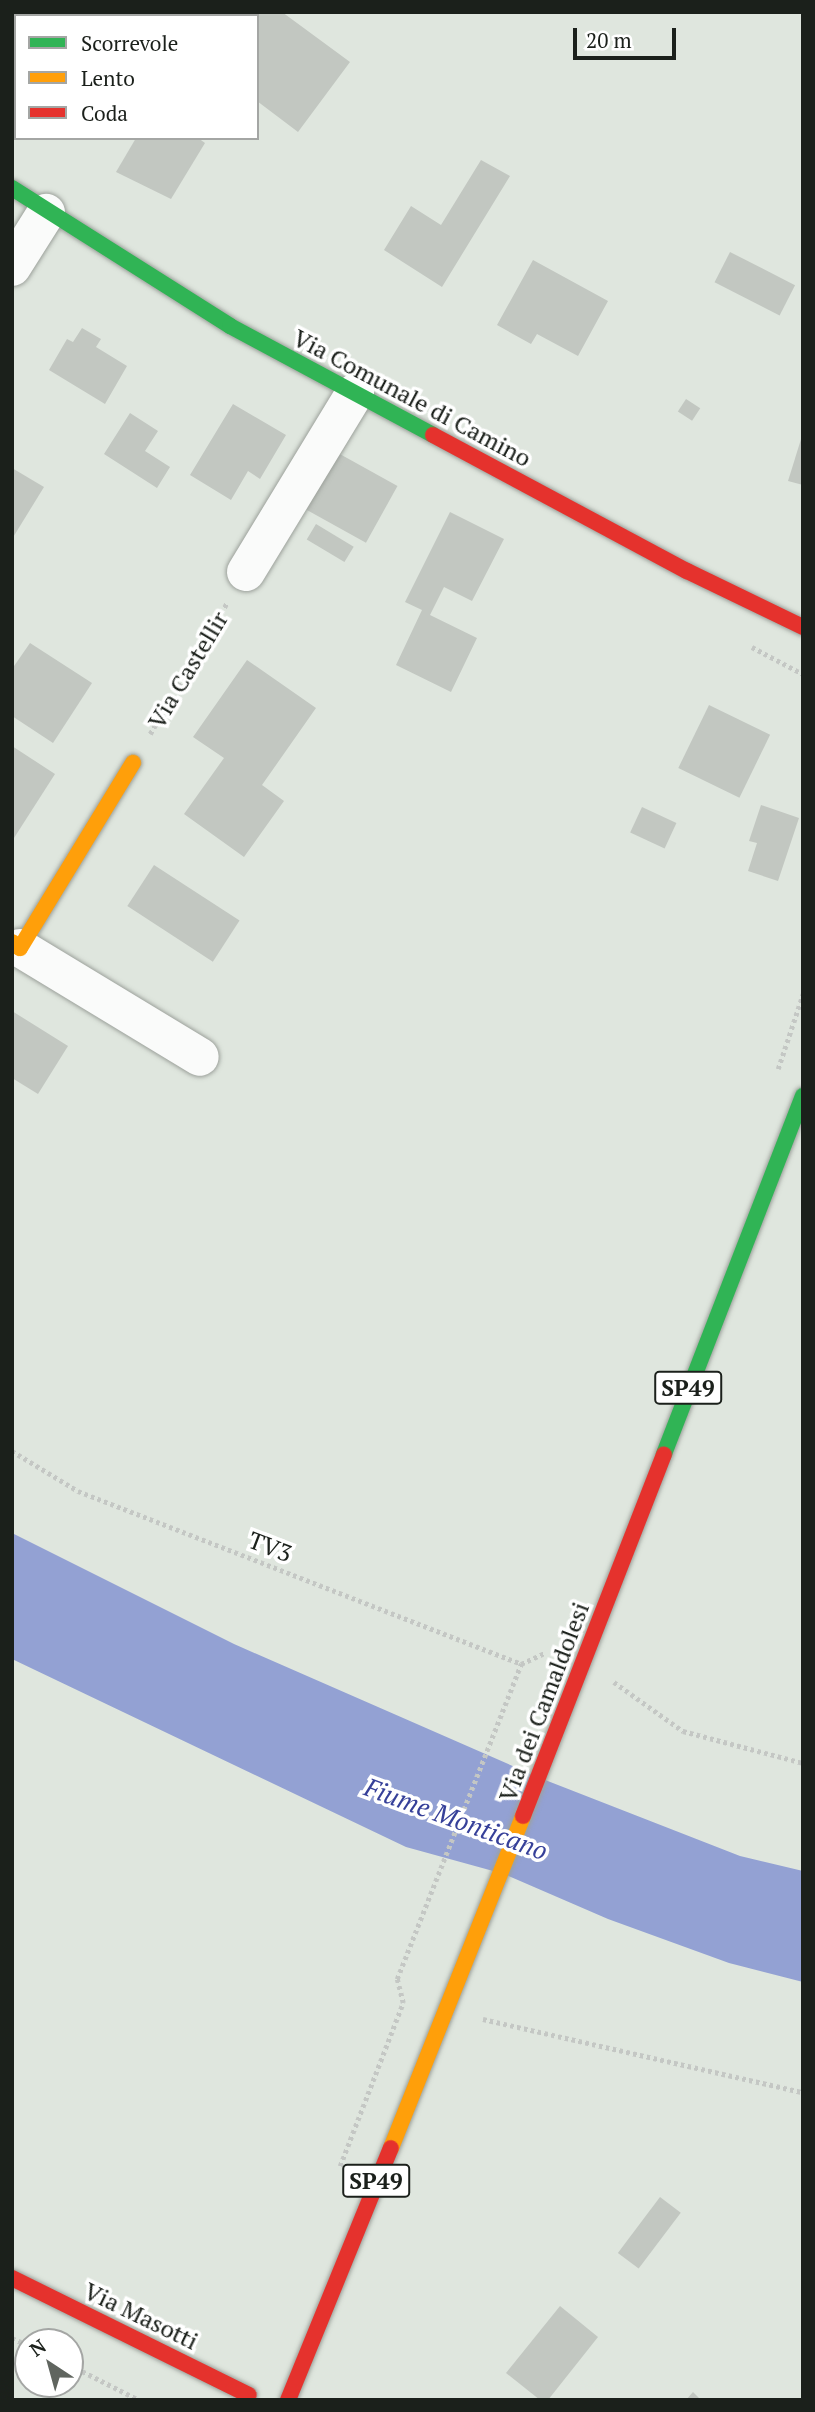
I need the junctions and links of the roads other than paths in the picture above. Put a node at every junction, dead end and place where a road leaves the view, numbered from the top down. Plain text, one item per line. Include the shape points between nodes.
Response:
1 (12, 188) edge
2 (46, 213) junction
3 (12, 267) edge
4 (355, 393) junction
5 (246, 572) road end
6 (803, 627) edge
7 (133, 763) road end
8 (16, 945) edge
9 (200, 1057) dead end
10 (803, 1096) edge
11 (12, 2278) edge
12 (249, 2395) dead end
13 (288, 2400) edge

1 - 2 main road, Via Comunale di Camino
2 - 3 street
2 - 4 main road, Via Comunale di Camino via 230,326
4 - 5 street
4 - 6 main road, Via Comunale di Camino via 687,571
7 - 8 main road
8 - 9 street
10 - 13 main road, Via dei Camaldolesi / SP49 via 466,1964
11 - 12 main road, Via Masotti

